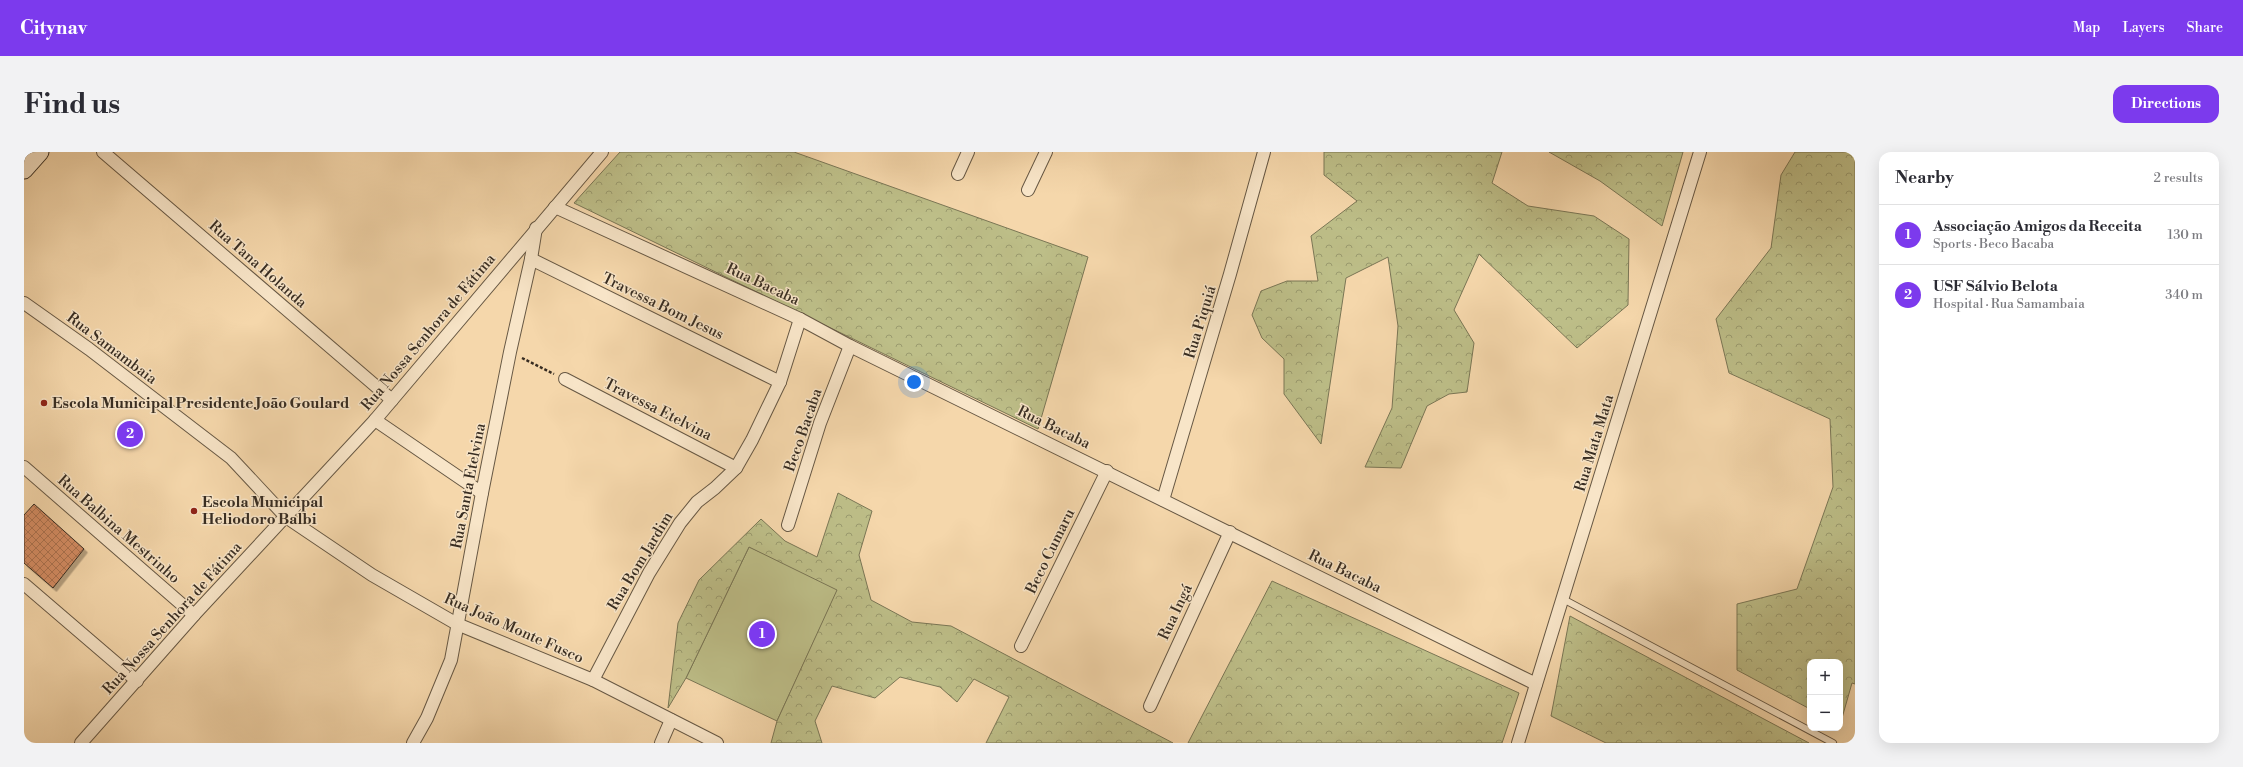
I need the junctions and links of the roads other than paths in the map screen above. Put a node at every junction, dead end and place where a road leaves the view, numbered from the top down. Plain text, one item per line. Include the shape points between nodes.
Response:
1 (40, 152) edge
2 (103, 152) edge
3 (602, 152) edge
4 (968, 152) edge
5 (1046, 152) edge
6 (1264, 152) edge
7 (1700, 152) edge
8 (24, 170) edge
9 (958, 174) dead end
10 (1028, 190) dead end
11 (555, 207) junction
12 (536, 228) junction
13 (531, 259) junction
14 (24, 303) edge
15 (800, 319) junction
16 (850, 346) junction
17 (565, 379) road end
18 (780, 382) junction
19 (392, 400) junction
20 (375, 420) junction
21 (24, 467) edge
22 (736, 468) junction
23 (1107, 471) junction
24 (482, 494) junction
25 (1163, 500) junction
26 (286, 517) junction
27 (788, 525) dead end
28 (1230, 532) junction
29 (24, 584) edge
30 (1563, 599) junction
31 (194, 615) junction
32 (457, 624) junction
33 (1021, 646) dead end
34 (592, 680) junction
35 (137, 681) junction
36 (1536, 684) junction
37 (1150, 706) dead end
38 (671, 720) junction
39 (82, 743) edge
40 (413, 743) edge
41 (661, 743) edge
42 (717, 743) edge
43 (1518, 743) edge
44 (1833, 743) edge

1 - 8 main road
2 - 19 street, Rua Tana Holanda
3 - 11 street, Rua Nossa Senhora de Fátima
4 - 9 street
5 - 10 street
6 - 25 street, Rua Piquiá
7 - 30 street, Rua Mata Mata
11 - 12 street, Rua Nossa Senhora de Fátima
11 - 15 street, Rua Bacaba
12 - 13 street, Rua Santa Etelvina
12 - 19 street, Rua Nossa Senhora de Fátima
13 - 18 street, Travessa Bom Jesus
13 - 24 street, Rua Santa Etelvina
14 - 26 street, Rua Samambaia via 89,349 231,458
15 - 16 street, Rua Bacaba
15 - 18 street, Rua Bom Jardim
16 - 23 street, Rua Bacaba
16 - 27 street, Beco Bacaba via 820,423
17 - 22 street, Travessa Etelvina
18 - 22 street, Rua Bom Jardim
19 - 20 street, Rua Nossa Senhora de Fátima
20 - 24 street
20 - 26 street, Rua Nossa Senhora de Fátima
21 - 31 street, Rua Balbina Mestrinho
22 - 34 street, Rua Bom Jardim via 697,502 680,523 649,573
23 - 25 street, Rua Bacaba
23 - 33 street, Beco Cumaru
24 - 32 street, Rua Santa Etelvina
25 - 28 street, Rua Bacaba
26 - 31 street, Rua Nossa Senhora de Fátima
26 - 32 street, Rua João Monte Fusco via 372,575
28 - 36 street, Rua Bacaba
28 - 37 street, Rua Ingá
29 - 35 street
30 - 36 street, Rua Mata Mata
30 - 44 lane
31 - 35 street, Rua Nossa Senhora de Fátima
32 - 34 street, Rua João Monte Fusco
32 - 40 street, Rua Santa Etelvina via 451,660 427,718
34 - 38 street, Rua João Monte Fusco
35 - 39 street, Rua Nossa Senhora de Fátima
36 - 43 street, Rua Mata Mata
38 - 41 street
38 - 42 street, Rua João Monte Fusco

